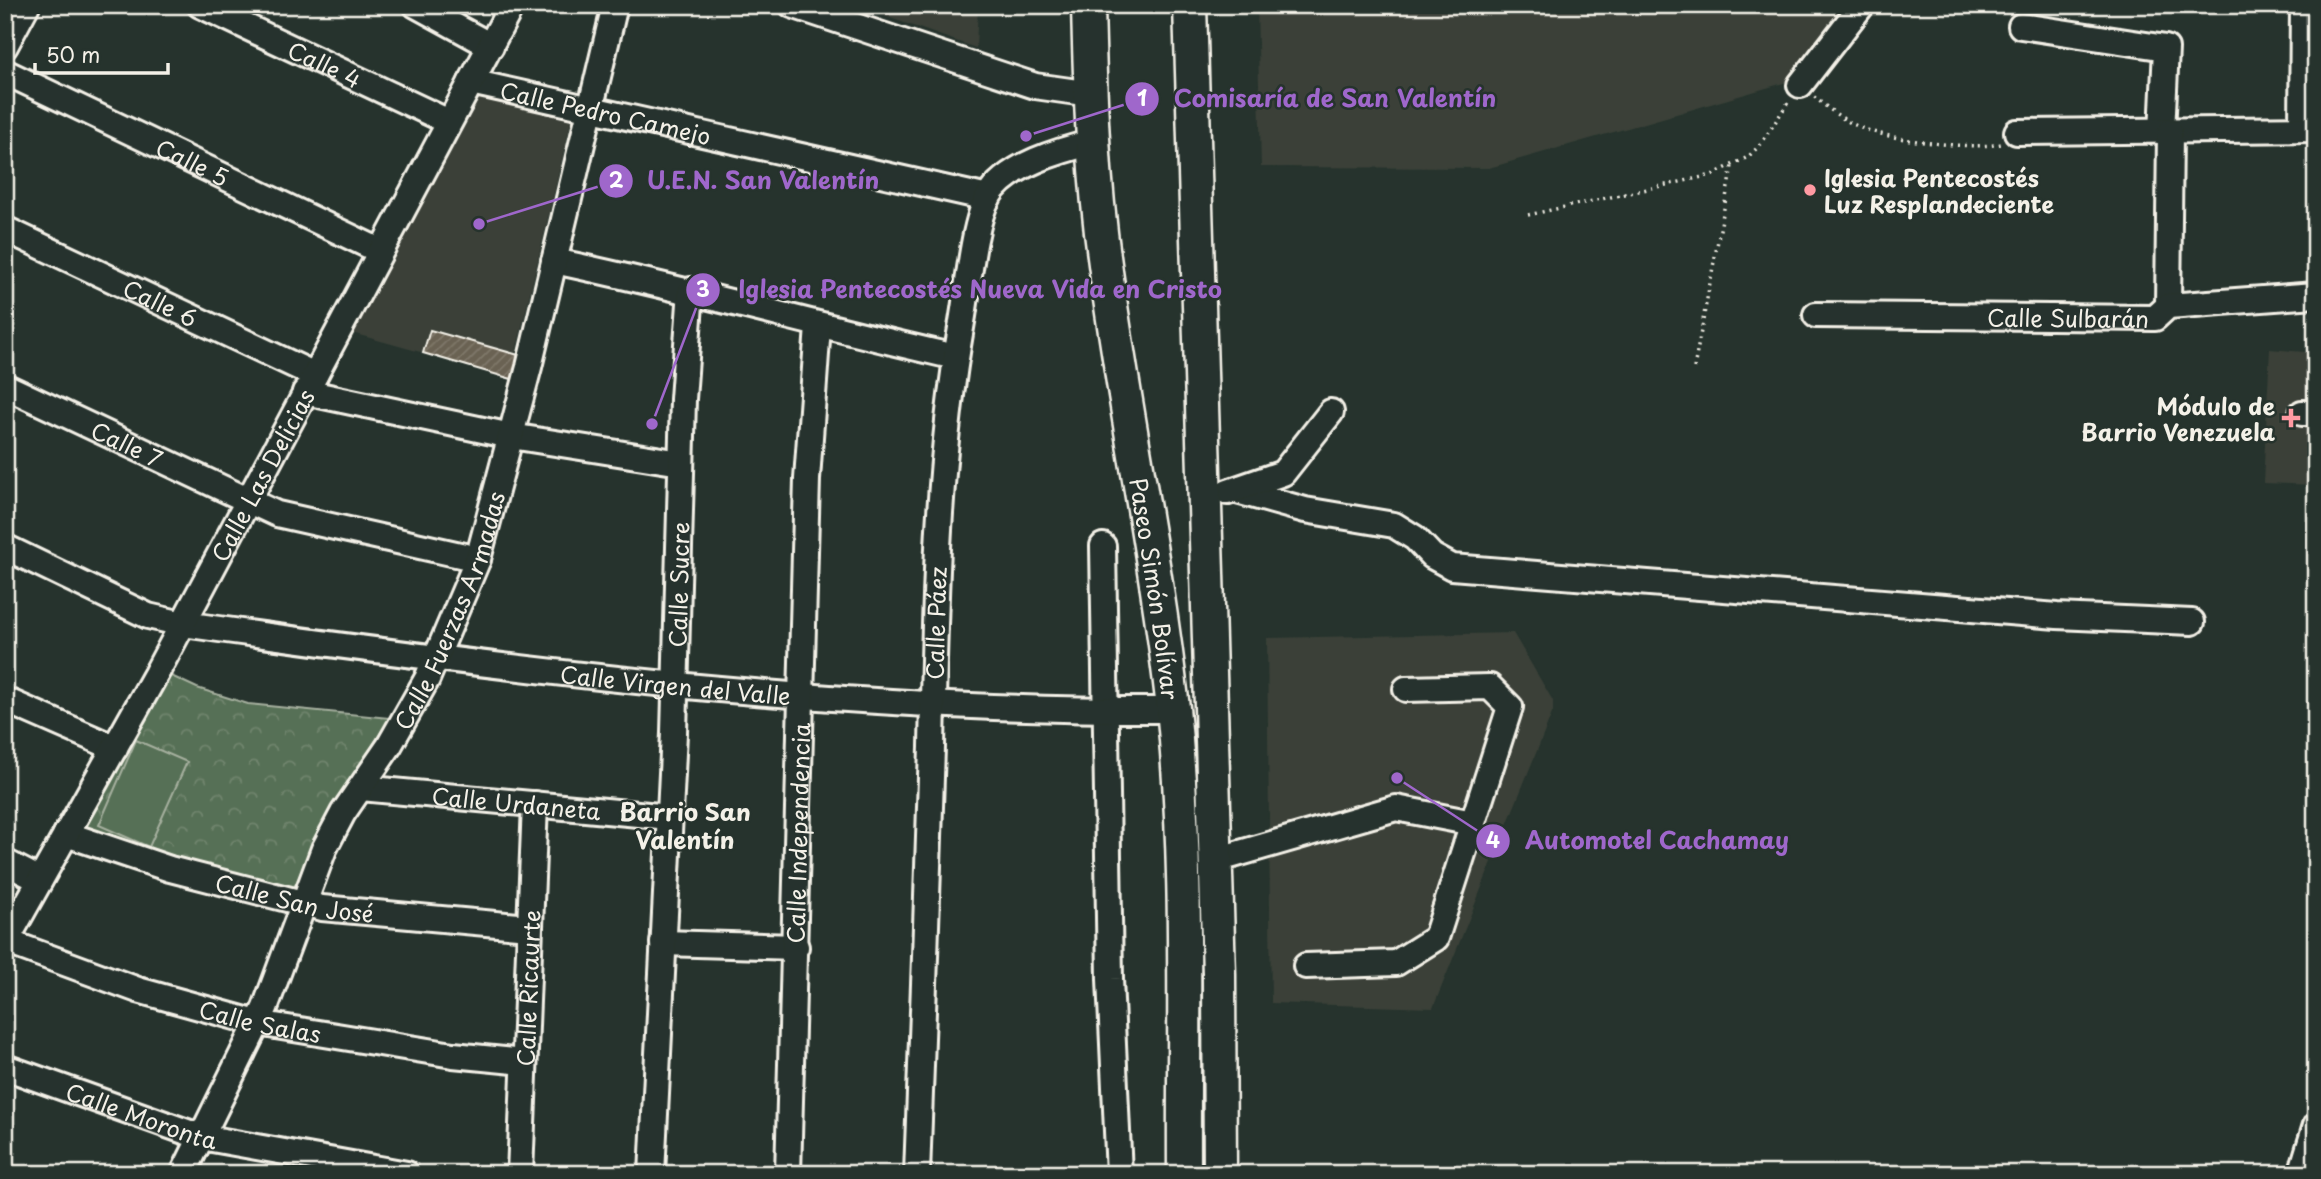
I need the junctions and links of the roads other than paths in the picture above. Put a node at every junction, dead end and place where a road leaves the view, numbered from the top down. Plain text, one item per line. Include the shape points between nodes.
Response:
1 (27, 5) edge
2 (200, 5) edge
3 (416, 5) edge
4 (512, 5) edge
5 (615, 5) edge
6 (792, 5) edge
7 (1088, 5) edge
8 (1190, 5) edge
9 (1862, 5) edge
10 (2303, 5) edge
11 (2021, 26) dead end
12 (5, 46) edge
13 (491, 46) junction
14 (5, 72) edge
15 (471, 82) junction
16 (1800, 85) road end
17 (1091, 94) junction
18 (589, 109) junction
19 (449, 122) junction
20 (2309, 129) edge
21 (2017, 132) road end
22 (2166, 132) junction
23 (1094, 142) junction
24 (988, 198) junction
25 (5, 229) edge
26 (380, 251) junction
27 (554, 261) junction
28 (691, 290) junction
29 (2316, 295) edge
30 (2168, 306) junction
31 (1816, 315) dead end
32 (818, 326) junction
33 (956, 357) junction
34 (310, 384) junction
35 (5, 386) edge
36 (1331, 412) dead end
37 (511, 436) junction
38 (681, 463) junction
39 (1237, 491) junction
40 (1203, 494) junction
41 (249, 501) junction
42 (1103, 546) dead end
43 (5, 547) edge
44 (478, 559) junction
45 (2192, 622) dead end
46 (183, 624) junction
47 (435, 659) junction
48 (675, 685) junction
49 (1406, 690) dead end
50 (802, 694) junction
51 (5, 700) edge
52 (932, 704) junction
53 (1104, 710) junction
54 (1173, 710) junction
55 (115, 748) junction
56 (361, 788) junction
57 (536, 804) junction
58 (670, 817) junction
59 (1473, 823) junction
60 (66, 834) junction
61 (1216, 860) junction
62 (5, 862) edge
63 (40, 880) junction
64 (304, 904) junction
65 (530, 927) junction
66 (6, 942) edge
67 (663, 943) junction
68 (796, 947) junction
69 (1306, 967) dead end
70 (257, 1023) junction
71 (524, 1062) junction
72 (5, 1067) edge
73 (2316, 1125) edge
74 (201, 1137) junction
75 (183, 1174) edge
76 (407, 1174) edge
77 (520, 1174) edge
78 (652, 1174) edge
79 (788, 1174) edge
80 (917, 1174) edge
81 (1119, 1174) edge
82 (1184, 1174) edge
83 (1220, 1174) edge
84 (2301, 1174) edge

1 - 12 street
2 - 19 street, Calle 4
3 - 13 street
4 - 13 street, Calle Las Delicias
5 - 18 street, Calle Fuerzas Armadas
6 - 17 street via 1035,86
7 - 17 main road, Paseo Simón Bolívar
8 - 40 main road, Paseo Simón Bolívar
9 - 16 street
10 - 20 street
11 - 22 street via 2166,48
13 - 15 street, Calle Las Delicias
14 - 26 street, Calle 5
15 - 18 street, Calle Pedro Camejo
15 - 19 street, Calle Las Delicias
17 - 23 main road, Paseo Simón Bolívar
18 - 24 street, Calle Pedro Camejo
18 - 27 street, Calle Fuerzas Armadas
19 - 26 street, Calle Las Delicias
20 - 22 street
21 - 22 street
22 - 30 street
23 - 24 street via 1028,164
23 - 54 main road, Paseo Simón Bolívar via 1105,266
24 - 33 street, Calle Páez
25 - 34 street, Calle 6
26 - 34 street, Calle Las Delicias
27 - 28 street
27 - 37 street, Calle Fuerzas Armadas
28 - 32 street
28 - 38 street, Calle Sucre
29 - 30 street, Calle Sulbarán
30 - 31 street, Calle Sulbarán via 2160,316 2144,319
32 - 33 street
32 - 50 street, Calle Independencia via 807,480
33 - 52 street, Calle Páez via 937,544
34 - 37 street, Calle 6
34 - 41 street, Calle Las Delicias
35 - 41 street, Calle 7
36 - 39 street via 1290,466
37 - 38 street, Calle 6
37 - 44 street, Calle Fuerzas Armadas
38 - 48 street, Calle Sucre
39 - 40 street
39 - 45 street via 1305,510 1394,525 1452,567 2057,617
40 - 61 main road, Paseo Simón Bolívar
41 - 44 street, Calle 7 via 299,521
41 - 46 street, Calle Las Delicias
42 - 53 street, Paseo Simón Bolívar
43 - 46 street, Calle Virgen del Valle via 148,616
44 - 47 street, Calle Fuerzas Armadas
46 - 47 street, Calle Virgen del Valle
46 - 55 street, Calle Las Delicias
47 - 48 street, Calle Virgen del Valle
47 - 56 street, Calle Fuerzas Armadas via 390,746
48 - 50 street, Calle Virgen del Valle
48 - 58 street, Calle Sucre
49 - 59 street via 1490,687 1510,706
50 - 52 street, Calle Virgen del Valle
50 - 68 street, Calle Independencia
51 - 55 street
52 - 53 street, Calle Virgen del Valle
52 - 80 street, Calle Páez
53 - 54 street, Calle Virgen del Valle
53 - 81 street, Paseo Simón Bolívar
54 - 82 main road, Paseo Simón Bolívar via 1180,845
55 - 60 street, Calle Las Delicias
56 - 57 street, Calle Urdaneta
56 - 64 street, Calle Fuerzas Armadas via 324,849
57 - 58 street, Calle Urdaneta
57 - 65 street, Calle Ricaurte
58 - 67 street, Calle Sucre
59 - 61 street via 1396,808
59 - 69 street via 1436,938 1396,963
60 - 63 street, Calle Las Delicias
60 - 64 street, Calle San José via 158,866
61 - 83 main road, Paseo Simón Bolívar
62 - 63 street
63 - 66 street, Calle Las Delicias
64 - 65 street, Calle San José
64 - 70 street, Calle Fuerzas Armadas
65 - 71 street, Calle Ricaurte
66 - 70 street, Calle Salas via 138,990
67 - 68 street
67 - 78 street, Calle Sucre
68 - 79 street, Calle Independencia
70 - 71 street, Calle Salas
70 - 74 street, Calle Fuerzas Armadas
71 - 77 street, Calle Ricaurte
72 - 74 street, Calle Moronta
73 - 84 street
74 - 75 street, Calle Fuerzas Armadas
74 - 76 street, Calle Moronta

